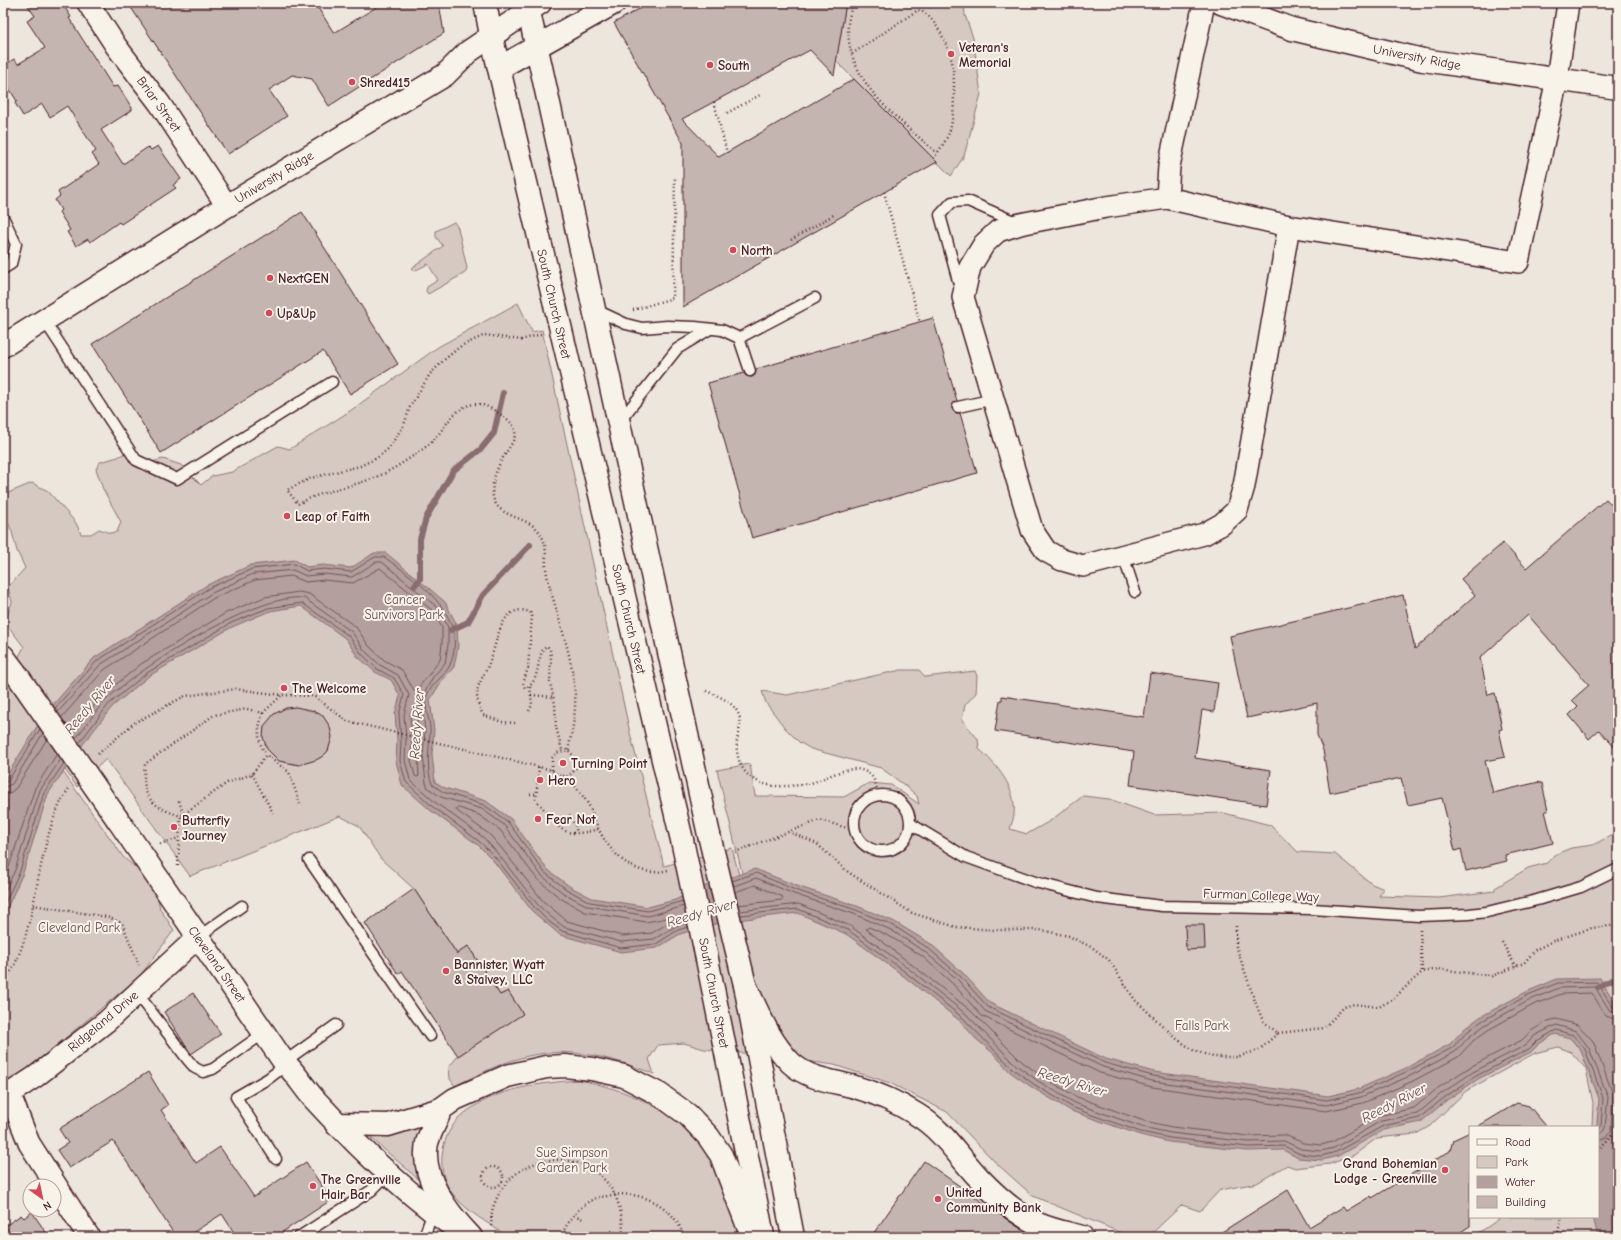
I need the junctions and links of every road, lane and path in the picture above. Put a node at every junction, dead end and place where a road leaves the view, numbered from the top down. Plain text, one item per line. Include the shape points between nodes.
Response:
1 (88, 3) edge
2 (485, 3) edge
3 (614, 3) edge
4 (852, 3) edge
5 (1204, 3) edge
6 (1222, 3) edge
7 (1568, 3) edge
8 (532, 6) edge
9 (491, 35) junction
10 (535, 46) junction
11 (852, 54) junction
12 (499, 68) junction
13 (1557, 79) junction
14 (1618, 88) edge
15 (760, 95) dead end
16 (714, 102) dead end
17 (727, 113) dead end
18 (727, 152) dead end
19 (937, 153) junction
20 (934, 158) dead end
21 (675, 176) dead end
22 (884, 192) dead end
23 (1167, 198) junction
24 (227, 206) junction
25 (836, 214) dead end
26 (3, 217) edge
27 (1020, 224) junction
28 (1289, 226) junction
29 (791, 240) dead end
30 (3, 269) edge
31 (963, 297) junction
32 (815, 298) dead end
33 (594, 309) junction
34 (631, 310) dead end
35 (44, 320) junction
36 (920, 323) dead end
37 (710, 329) junction
38 (542, 334) dead end
39 (739, 338) junction
40 (3, 346) edge
41 (750, 371) dead end
42 (332, 382) dead end
43 (994, 399) junction
44 (958, 407) dead end
45 (619, 422) junction
46 (1123, 555) junction
47 (1135, 592) dead end
48 (9, 664) edge
49 (530, 686) junction
50 (706, 691) dead end
51 (282, 695) junction
52 (531, 695) junction
53 (554, 697) junction
54 (529, 711) dead end
55 (263, 713) junction
56 (515, 723) dead end
57 (562, 750) junction
58 (568, 750) junction
59 (266, 755) junction
60 (93, 759) dead end
61 (539, 767) junction
62 (552, 770) junction
63 (252, 774) junction
64 (566, 777) junction
65 (74, 781) dead end
66 (530, 794) dead end
67 (535, 794) junction
68 (879, 794) junction
69 (179, 801) dead end
70 (300, 804) dead end
71 (273, 813) dead end
72 (182, 814) junction
73 (569, 815) dead end
74 (911, 824) junction
75 (854, 830) junction
76 (577, 833) junction
77 (179, 838) junction
78 (160, 844) dead end
79 (309, 860) dead end
80 (178, 866) dead end
81 (1618, 869) edge
82 (33, 905) junction
83 (242, 906) dead end
84 (1236, 907) junction
85 (1419, 916) junction
86 (1618, 925) edge
87 (198, 937) junction
88 (1502, 942) dead end
89 (1516, 966) junction
90 (1422, 972) junction
91 (3, 981) edge
92 (745, 985) junction
93 (142, 988) junction
94 (336, 1025) dead end
95 (264, 1033) junction
96 (1278, 1033) junction
97 (430, 1036) dead end
98 (286, 1063) junction
99 (6, 1096) edge
100 (441, 1109) junction
101 (336, 1124) junction
102 (1618, 1129) edge
103 (1599, 1149) edge
104 (276, 1159) dead end
105 (389, 1173) junction
106 (504, 1183) junction
107 (615, 1194) junction
108 (433, 1212) junction
109 (574, 1215) junction
110 (1562, 1218) edge
111 (585, 1220) dead end
112 (491, 1226) dead end
113 (611, 1231) dead end
114 (1558, 1232) junction
115 (622, 1236) edge
116 (89, 1237) edge
117 (299, 1237) edge
118 (424, 1237) edge
119 (470, 1237) edge
120 (561, 1237) edge
121 (684, 1237) edge
122 (752, 1237) edge
123 (763, 1237) edge
124 (793, 1237) edge
125 (1082, 1237) edge
126 (1543, 1237) edge
127 (1573, 1237) edge

1 - 24 street, Briar Street via 116,46 160,104
2 - 9 main road, South Church Street
3 - 10 main road
4 - 11 path via 847,30
5 - 23 street via 1169,166
6 - 13 main road, University Ridge via 1292,29 1423,60
7 - 13 street
8 - 9 main road, University Ridge
8 - 10 main road
9 - 12 main road, South Church Street
9 - 24 main road, University Ridge via 468,52 445,75
10 - 12 main road
10 - 33 main road
11 - 19 path via 853,64 870,90
11 - 19 path via 918,10 926,12 934,21 952,62 954,91 950,129
12 - 123 main road, South Church Street, bridge via 682,840
13 - 14 main road, University Ridge
13 - 28 street via 1518,262
15 - 17 path
16 - 18 path
19 - 20 path
21 - 34 path via 673,298
22 - 36 path
23 - 27 street
23 - 28 street
24 - 35 main road, University Ridge
25 - 29 path
26 - 30 lane via 16,244 11,264
27 - 31 street via 998,231 984,244 970,267
27 - 31 lane via 968,201 952,202 940,215
28 - 46 street via 1244,486 1237,510 1222,524 1204,534
31 - 43 street
32 - 39 lane
33 - 37 lane via 626,324 642,328 667,326
33 - 45 main road
35 - 40 main road, University Ridge
35 - 42 lane via 136,460 177,479
37 - 39 lane via 722,330
37 - 45 lane via 677,349
38 - 58 path via 521,340 485,335 461,346 430,374 410,407 404,425 388,449 360,466 311,478 287,490 298,504 309,498 379,476 429,445 451,418 463,408 478,404 492,409 513,425 515,440 496,474 492,488 493,500 505,513 528,521 546,544 546,570 572,670 575,696
39 - 41 lane
43 - 44 lane
43 - 46 street via 1032,530 1046,551 1062,560 1083,566
45 - 92 main road, bridge via 709,835
46 - 47 lane
48 - 87 main road, Cleveland Street, bridge
49 - 52 path
49 - 53 path via 543,650 547,646 550,648 550,682
49 - 56 path via 525,688 523,684 528,668 532,616 523,609 510,614 502,624 491,659 477,689 476,703 483,715 502,722
50 - 68 path via 723,698 740,718 738,757 746,774 756,781 764,784 808,784 858,768 873,778
51 - 55 path
51 - 60 path via 236,689 185,696 134,723
51 - 61 path via 314,696 347,721
52 - 53 path
52 - 54 path via 532,705
53 - 57 path via 556,727
55 - 59 path via 257,731
55 - 72 path via 247,709 214,715 145,764 143,782 146,795 171,813
57 - 58 path
57 - 62 path via 552,758
58 - 64 path via 576,760 577,766 575,771
59 - 63 path
59 - 70 path via 289,772
61 - 62 path
61 - 67 path
62 - 64 path
63 - 71 path
63 - 72 path via 227,783
64 - 76 path via 586,800 598,829
65 - 82 path via 63,796 49,836
66 - 67 path
67 - 76 path via 536,800 555,824 563,831
68 - 74 lane via 898,799 908,810
68 - 75 lane via 861,803 856,811
69 - 72 path
72 - 77 path
73 - 76 path
74 - 75 lane via 904,841 898,847 880,851 864,845
74 - 84 lane, Furman College Way via 966,857 1035,882 1097,898 1162,906
75 - 96 path via 820,820 791,833 817,844 848,872 912,913 956,927 1040,930 1069,936 1093,948 1109,960 1136,1000 1177,1039 1193,1050 1213,1057 1237,1057 1259,1050
77 - 78 path
77 - 80 path
79 - 97 lane
81 - 85 lane, Furman College Way via 1581,887 1500,909
82 - 91 path via 15,965
82 - 93 path via 107,917 122,923
83 - 87 lane
84 - 85 lane, Furman College Way
84 - 96 path via 1236,946 1263,1021
85 - 90 path
86 - 89 path via 1592,928 1554,941 1535,950 1524,963
87 - 93 street, Ridgeland Drive
87 - 95 main road, Cleveland Street
88 - 89 path
89 - 90 path via 1492,976 1439,969
90 - 96 path via 1394,998 1379,1007 1354,1004 1344,1007 1324,1028
92 - 124 main road
92 - 125 main road via 770,1037 800,1070 826,1081 873,1093 916,1114 932,1124 979,1178 1018,1212 1039,1224
93 - 95 lane via 188,1060 203,1072 213,1069
93 - 99 street, Ridgeland Drive via 107,1021
94 - 98 lane
95 - 98 main road, Cleveland Street
98 - 101 main road, Cleveland Street
98 - 104 lane via 269,1078 236,1097
99 - 116 street via 29,1143
100 - 101 main road via 388,1125
100 - 119 main road via 427,1143 426,1164 432,1184 457,1223
100 - 122 main road via 455,1099 507,1076 546,1067 592,1069 624,1076 665,1098 688,1115 708,1136 721,1155
101 - 105 main road, Cleveland Street
102 - 103 path
105 - 108 main road, Cleveland Street
105 - 117 lane via 372,1190
106 - 106 path via 504,1175 499,1168 493,1167 484,1173 482,1179 490,1188 496,1188
106 - 107 path via 531,1164 562,1159 584,1165 595,1172
106 - 112 path via 493,1206
107 - 109 path via 593,1199
107 - 115 path via 623,1221
107 - 121 path via 645,1197 658,1204 676,1221
108 - 118 lane
108 - 119 main road, Cleveland Street
109 - 111 path
109 - 120 path
110 - 114 path
113 - 115 path
114 - 126 path
114 - 127 path

